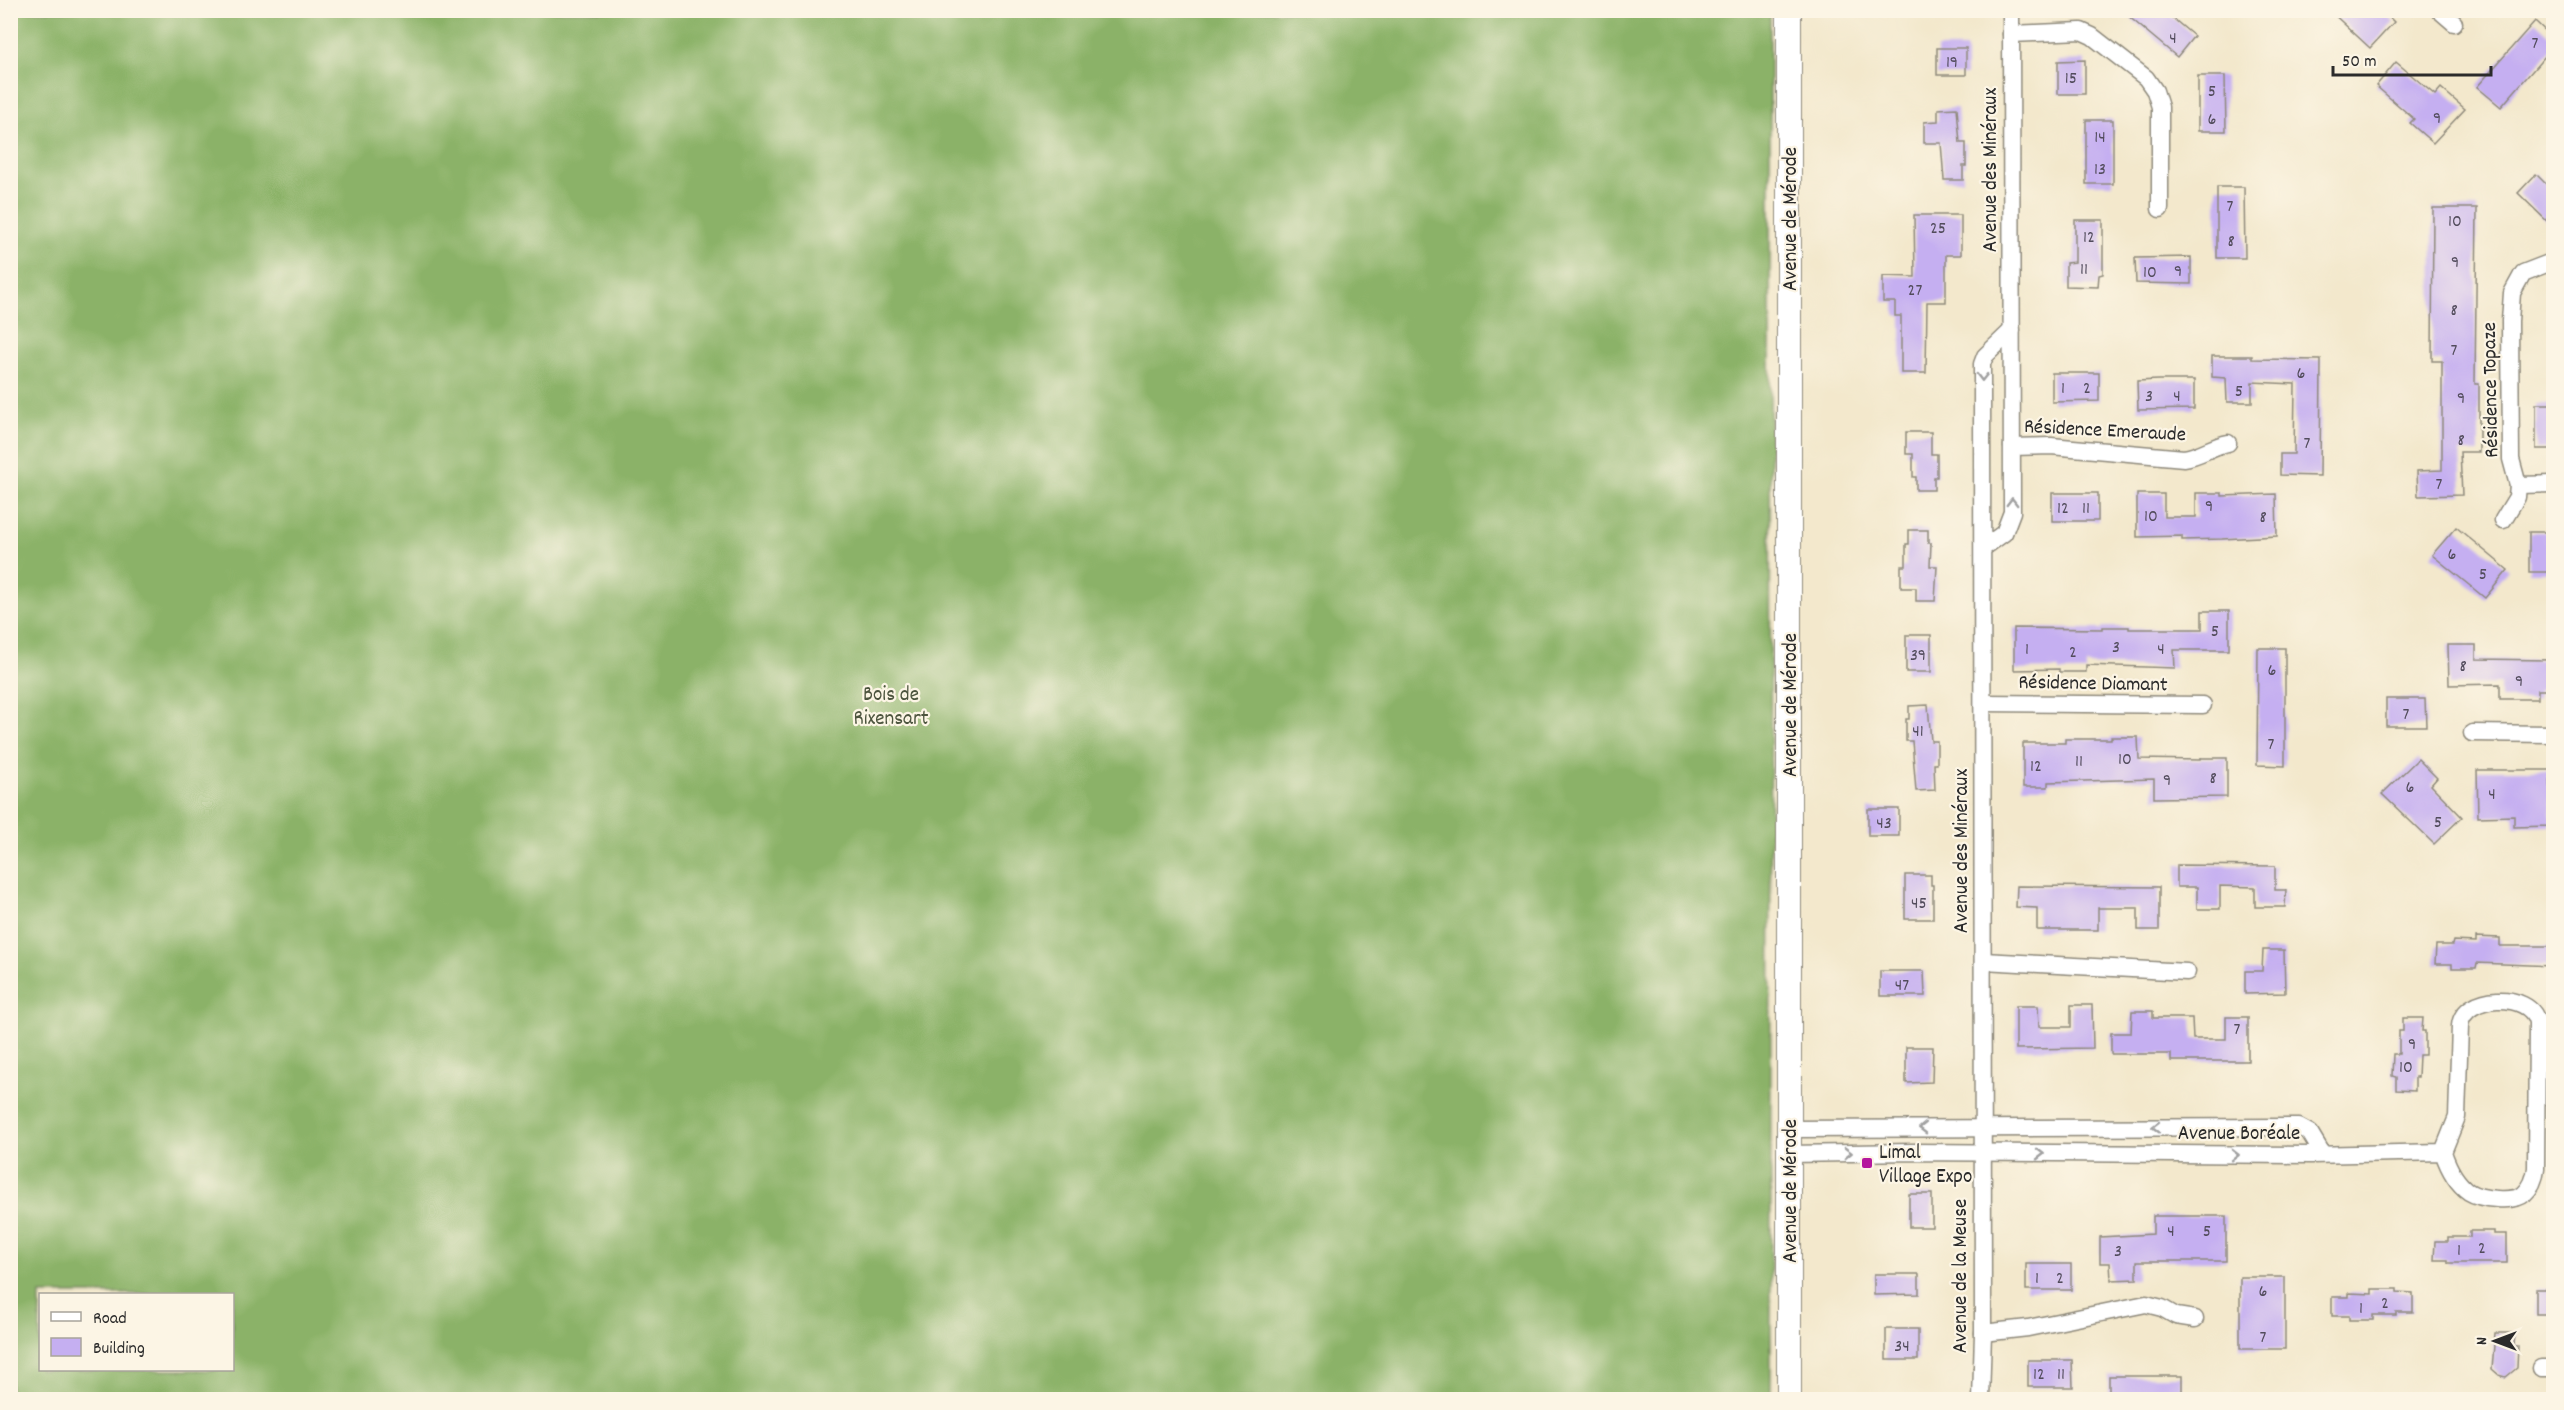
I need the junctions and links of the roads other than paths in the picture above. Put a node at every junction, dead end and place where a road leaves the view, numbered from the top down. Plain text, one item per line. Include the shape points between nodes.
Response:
1 (1790, 10) edge
2 (2011, 10) edge
3 (2439, 10) edge
4 (2454, 23) dead end
5 (2011, 34) junction
6 (2160, 209) dead end
7 (2553, 261) edge
8 (2012, 330) junction
9 (2228, 443) dead end
10 (2012, 447) junction
11 (2553, 484) edge
12 (2518, 485) junction
13 (2503, 520) dead end
14 (1983, 548) junction
15 (1983, 703) junction
16 (2203, 705) dead end
17 (2472, 733) dead end
18 (2553, 734) edge
19 (1983, 961) junction
20 (2187, 972) dead end
21 (1982, 1127) junction
22 (1789, 1129) junction
23 (2443, 1152) junction
24 (1981, 1153) junction
25 (2322, 1153) junction
26 (1789, 1154) junction
27 (2195, 1319) dead end
28 (1983, 1333) junction
29 (1789, 1400) edge
30 (1981, 1400) edge

1 - 22 street, Avenue de Mérode
2 - 5 street, Avenue des Minéraux
3 - 4 street
5 - 6 street via 2081,32 2092,36 2146,78 2160,107
5 - 8 street, Avenue des Minéraux
7 - 12 street, Résidence Topaze via 2523,273 2512,293 2511,459
8 - 10 street, Avenue des Minéraux
8 -> 14 street, Avenue des Minéraux via 1985,356 1982,364
9 - 10 street, Résidence Emeraude via 2184,458 2060,446
14 -> 10 street, Avenue des Minéraux via 2004,533 2009,524
11 - 12 street
12 - 13 street via 2517,497
14 - 15 street, Avenue des Minéraux
15 - 16 street, Résidence Diamant
15 - 19 street, Avenue des Minéraux
17 - 18 street
19 - 20 street
19 - 21 street, Avenue des Minéraux
21 -> 22 street, Avenue Boréale
21 - 24 street, Avenue des Minéraux
25 -> 21 street, Avenue Boréale via 2310,1134 2299,1127
22 - 26 street, Avenue de Mérode
23 - 23 street via 2459,1183 2476,1196 2518,1197 2531,1185 2535,1168 2536,1022 2526,1005 2488,1002 2474,1004 2463,1014 2457,1116
23 - 25 street
24 -> 25 street, Avenue Boréale
26 -> 24 street, Avenue Boréale
24 - 28 street, Avenue de la Meuse
26 - 29 street, Avenue de Mérode
27 - 28 street via 2146,1304 2028,1329
28 - 30 street, Avenue de la Meuse

